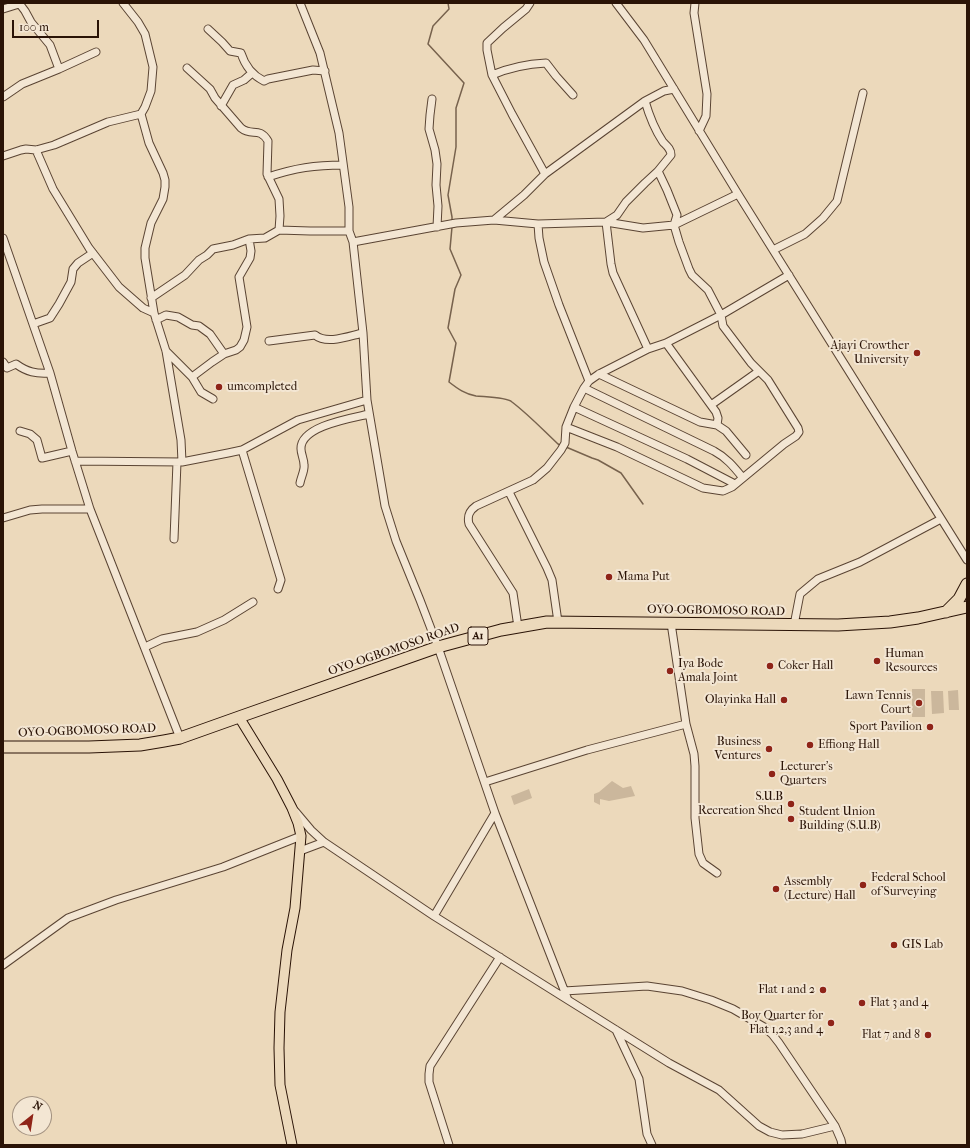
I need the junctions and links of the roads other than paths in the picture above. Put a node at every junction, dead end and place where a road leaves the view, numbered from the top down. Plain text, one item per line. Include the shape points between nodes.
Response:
1 (123, 3) edge
2 (300, 3) edge
3 (530, 3) edge
4 (616, 3) edge
5 (695, 3) edge
6 (19, 4) edge
7 (3, 9) edge
8 (208, 29) dead end
9 (96, 52) dead end
10 (187, 68) dead end
11 (59, 70) junction
12 (325, 71) junction
13 (252, 73) junction
14 (492, 75) junction
15 (674, 89) junction
16 (863, 93) dead end
17 (573, 95) dead end
18 (3, 97) edge
19 (432, 99) dead end
20 (645, 101) junction
21 (221, 106) junction
22 (141, 114) junction
23 (700, 131) junction
24 (36, 150) junction
25 (3, 156) edge
26 (343, 165) junction
27 (658, 171) junction
28 (545, 174) junction
29 (268, 177) junction
30 (738, 194) junction
31 (494, 220) junction
32 (606, 222) junction
33 (538, 224) junction
34 (674, 225) junction
35 (437, 227) junction
36 (279, 230) junction
37 (349, 231) junction
38 (3, 238) edge
39 (249, 239) junction
40 (353, 242) junction
41 (773, 250) junction
42 (93, 253) junction
43 (6, 255) edge
44 (789, 276) junction
45 (151, 298) junction
46 (154, 313) junction
47 (721, 315) junction
48 (156, 320) junction
49 (34, 324) junction
50 (363, 333) junction
51 (269, 340) dead end
52 (666, 343) junction
53 (648, 349) junction
54 (166, 351) junction
55 (224, 354) junction
56 (3, 362) edge
57 (759, 371) junction
58 (50, 373) junction
59 (599, 374) junction
60 (192, 377) junction
61 (589, 381) junction
62 (584, 388) junction
63 (213, 399) dead end
64 (367, 400) junction
65 (711, 405) junction
66 (574, 407) junction
67 (369, 414) junction
68 (717, 425) junction
69 (566, 427) junction
70 (20, 431) dead end
71 (242, 450) junction
72 (72, 451) junction
73 (746, 456) dead end
74 (75, 461) junction
75 (180, 462) junction
76 (743, 478) junction
77 (300, 483) dead end
78 (735, 484) junction
79 (508, 492) junction
80 (90, 509) junction
81 (3, 518) edge
82 (941, 518) junction
83 (174, 539) dead end
84 (967, 560) edge
85 (967, 584) edge
86 (278, 589) dead end
87 (253, 602) dead end
88 (967, 607) edge
89 (945, 613) junction
90 (558, 622) junction
91 (671, 623) junction
92 (794, 625) junction
93 (518, 627) junction
94 (145, 647) junction
95 (438, 647) junction
96 (240, 717) junction
97 (686, 724) junction
98 (180, 738) junction
99 (3, 747) edge
100 (485, 782) junction
101 (292, 808) junction
102 (496, 813) junction
103 (301, 836) junction
104 (324, 842) junction
105 (300, 851) junction
106 (717, 873) dead end
107 (434, 916) junction
108 (500, 957) junction
109 (3, 965) edge
110 (564, 991) junction
111 (568, 1000) junction
112 (616, 1030) junction
113 (835, 1126) junction
114 (292, 1145) edge
115 (448, 1145) edge
116 (652, 1145) edge
117 (842, 1145) edge

1 - 22 street via 145,34 153,67 151,92
2 - 12 street
3 - 14 street via 487,43
4 - 15 street via 644,40
5 - 23 street via 694,13 707,94 706,116
6 - 7 street
6 - 11 street via 50,45
8 - 13 street via 230,51 241,53
9 - 11 street
10 - 21 street via 210,89
11 - 18 street via 22,84
12 - 13 street via 313,70 264,81
12 - 26 street via 339,133
13 - 21 street via 233,85
14 - 17 street via 509,68 546,63
14 - 28 street
15 - 20 street
15 - 23 street
16 - 41 street via 837,201 823,218 804,234
19 - 35 street via 429,128 437,164
20 - 27 street via 660,137 671,153
20 - 28 street
21 - 29 street via 244,131 258,132 265,136 268,141
22 - 24 street via 108,122
22 - 45 street via 149,143 165,180 163,199 151,223 145,248
23 - 30 street
24 - 25 street via 20,150
24 - 42 street via 53,188
26 - 29 street via 317,165
26 - 37 street via 349,207
27 - 32 street via 626,202 617,216
27 - 34 street via 677,215
28 - 31 street
29 - 36 street via 279,199
30 - 34 street
30 - 41 street
31 - 33 street
31 - 35 street
32 - 33 street
32 - 34 street via 643,228
32 - 53 street via 613,273
33 - 61 street via 544,262
34 - 47 street via 689,270 708,290
35 - 40 street
36 - 37 street
36 - 39 street via 265,238
37 - 40 street
38 - 43 street
39 - 45 street via 213,249 185,275
39 - 55 street via 250,258 239,277 247,331 240,347
40 - 50 street
41 - 44 street
42 - 46 street via 119,287 143,308
42 - 49 street via 73,269 70,282 50,318
43 - 49 street
44 - 47 street
44 - 82 street
45 - 46 street
46 - 48 street
47 - 52 street
47 - 57 street via 723,326
48 - 54 street
48 - 55 street via 166,315 199,326 210,334
49 - 58 street
50 - 51 street via 325,340 315,335
50 - 64 street
52 - 53 street
52 - 65 street
53 - 59 street
54 - 60 street
54 - 75 street via 181,440
55 - 60 street
56 - 58 street via 7,368 16,364 37,374
57 - 65 street
57 - 76 street via 768,380 799,432
58 - 72 street
59 - 61 street
59 - 68 street via 700,422
60 - 63 street via 201,392
61 - 62 street
62 - 66 street
62 - 76 street via 723,456
64 - 67 street
64 - 71 street via 298,420
65 - 68 street via 718,418
66 - 69 street
66 - 78 street
67 - 77 street via 336,422 307,435 301,449 304,467
67 - 95 street via 385,506 396,541
68 - 73 street via 726,431
69 - 78 street via 617,447 703,488 723,491
69 - 79 street via 563,447 547,468 533,480
70 - 72 street via 30,434 37,440 42,458
71 - 75 street
71 - 86 street via 281,580
72 - 74 street
74 - 75 street
74 - 80 street
75 - 83 street
76 - 78 street
79 - 90 street via 552,580
79 - 93 street via 476,506 471,510 468,519 513,592
80 - 81 street via 36,509
80 - 94 street
82 - 84 street
82 - 92 street via 860,562 818,579 800,594
85 - 89 highway via 959,599
87 - 94 street via 224,620 197,632 162,639
88 - 89 highway, OYO-OGBOMOSO ROAD / A1
89 - 92 highway, OYO-OGBOMOSO ROAD / A1 via 890,622
90 - 91 highway, OYO-OGBOMOSO ROAD / A1
90 - 93 highway, OYO-OGBOMOSO ROAD / A1
91 - 92 highway, OYO-OGBOMOSO ROAD / A1
91 - 97 street
93 - 95 highway, OYO-OGBOMOSO ROAD / A1
94 - 98 street
95 - 96 highway, OYO-OGBOMOSO ROAD / A1
95 - 100 street
96 - 98 highway, OYO-OGBOMOSO ROAD / A1
96 - 101 main road
97 - 100 street via 587,750
97 - 106 street via 694,754 698,854 703,863
98 - 99 highway, OYO-OGBOMOSO ROAD / A1 via 132,745
100 - 102 street
101 - 103 main road
101 - 104 street
102 - 107 street
102 - 110 street
103 - 105 main road
103 - 109 street via 223,867 116,900 68,918
104 - 105 street
104 - 107 street
105 - 114 main road via 295,908 286,950 279,1048 280,1085
107 - 108 street
108 - 111 street
108 - 115 street via 430,1066 429,1082
110 - 111 street
110 - 113 street via 660,987 682,991 733,1009 764,1027 779,1042
111 - 112 street
112 - 113 street via 718,1090 759,1126 770,1132 782,1135 802,1134
112 - 116 street via 639,1079 647,1134
113 - 117 street

